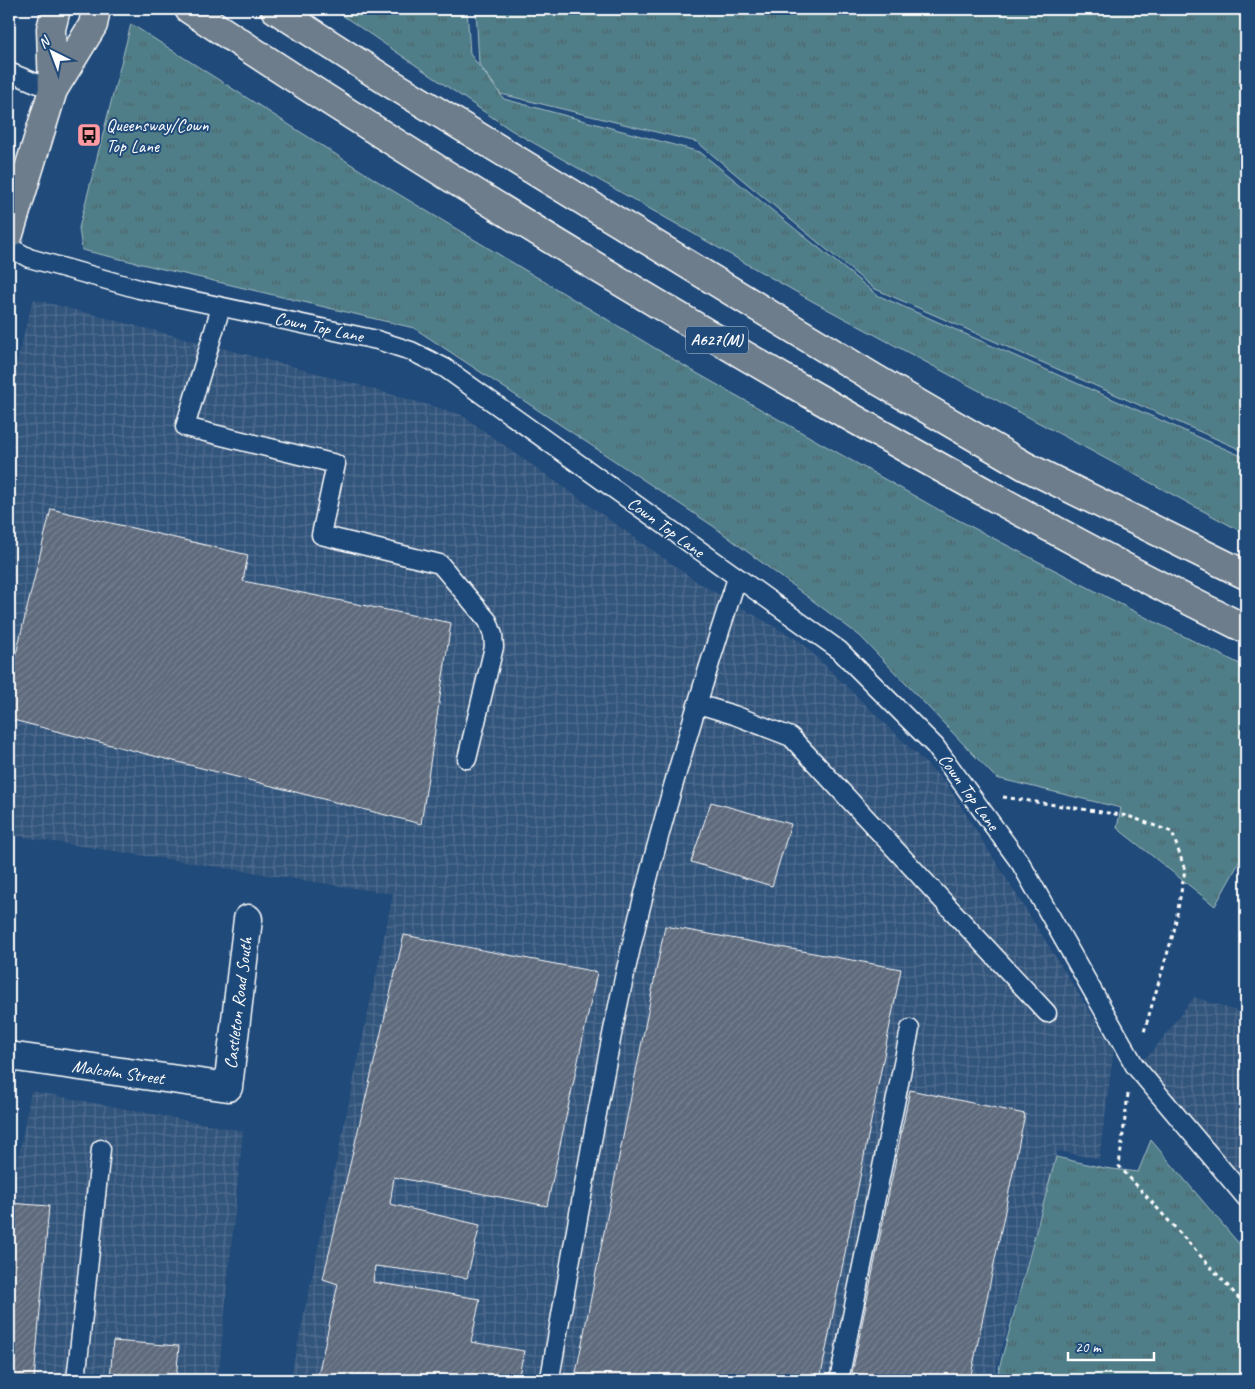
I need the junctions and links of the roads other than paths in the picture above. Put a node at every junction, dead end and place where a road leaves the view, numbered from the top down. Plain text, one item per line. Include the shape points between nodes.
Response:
1 (56, 9) edge
2 (96, 9) edge
3 (275, 9) edge
4 (198, 14) edge
5 (9, 72) edge
6 (53, 90) junction
7 (9, 234) edge
8 (9, 247) edge
9 (221, 307) junction
10 (1246, 575) edge
11 (737, 578) junction
12 (1246, 629) edge
13 (698, 704) junction
14 (466, 759) dead end
15 (248, 919) dead end
16 (1048, 1013) dead end
17 (910, 1029) dead end
18 (9, 1056) edge
19 (228, 1087) joint
20 (101, 1149) dead end
21 (1246, 1198) edge
22 (76, 1380) edge
23 (551, 1380) edge
24 (839, 1380) edge

1 - 6 main road via 52,30
2 - 6 main road via 93,25
3 - 10 main road, A627(M) via 387,81 1024,466
4 - 12 main road, A627(M) via 416,157 666,310 921,458 1166,590
5 - 6 lane
6 - 7 main road
8 - 9 lane, Cown Top Lane via 29,258 139,289
9 - 11 lane, Cown Top Lane via 377,340 411,351 444,368
9 - 14 lane via 185,427 336,464 320,535 440,564 488,621 493,635 494,647
11 - 13 lane
11 - 21 lane, Cown Top Lane via 839,650 935,746 1021,864 1135,1066
13 - 16 lane via 734,714 791,738
13 - 23 lane via 651,867 611,1039
15 - 19 street, Castleton Road South
17 - 24 lane
18 - 19 street, Malcolm Street
20 - 22 lane

